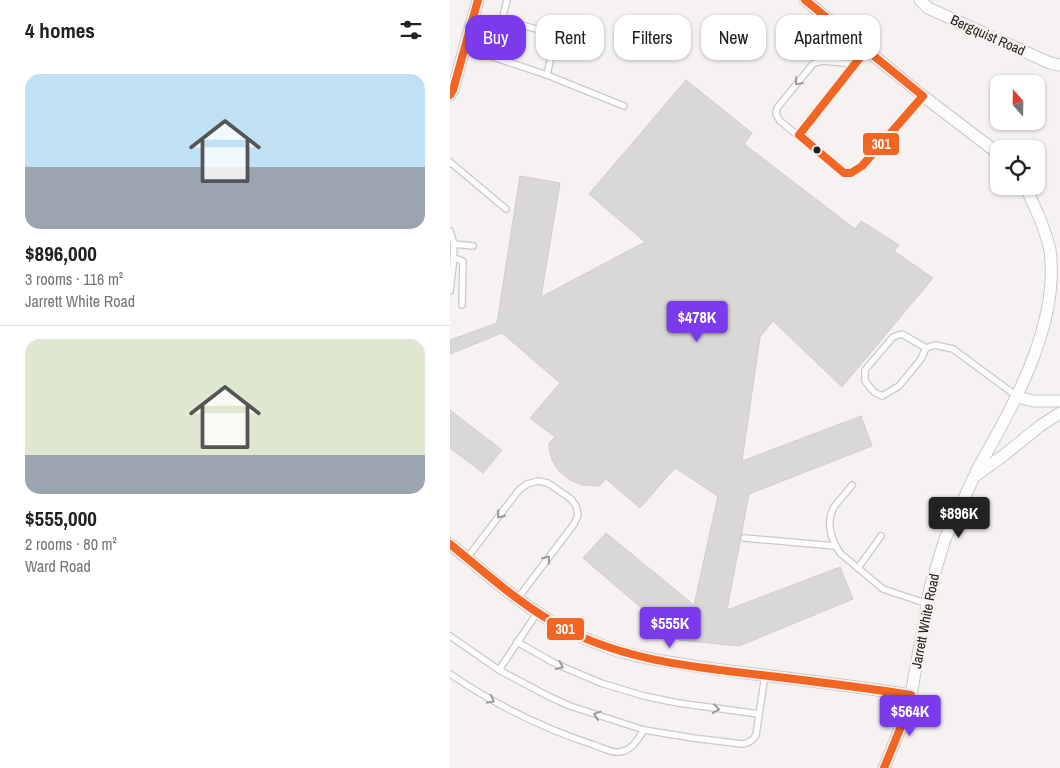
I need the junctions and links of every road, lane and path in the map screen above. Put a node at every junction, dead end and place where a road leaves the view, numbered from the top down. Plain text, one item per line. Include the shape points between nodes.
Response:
1 (478, 0) edge
2 (507, 0) edge
3 (805, 0) edge
4 (920, 0) edge
5 (823, 15) edge
6 (502, 60) edge
7 (859, 60) edge
8 (878, 60) edge
9 (856, 64) junction
10 (1060, 65) edge
11 (547, 75) junction
12 (450, 96) edge
13 (923, 96) junction
14 (624, 106) dead end
15 (799, 135) junction
16 (990, 147) edge
17 (450, 162) edge
18 (1030, 195) edge
19 (506, 209) dead end
20 (450, 231) edge
21 (454, 244) junction
22 (473, 246) dead end
23 (454, 258) junction
24 (450, 291) edge
25 (462, 305) dead end
26 (926, 348) junction
27 (1018, 397) junction
28 (1060, 401) edge
29 (1060, 413) edge
30 (974, 477) junction
31 (852, 485) dead end
32 (881, 536) dead end
33 (744, 538) dead end
34 (450, 544) edge
35 (836, 546) junction
36 (467, 558) junction
37 (858, 568) junction
38 (518, 598) junction
39 (928, 604) junction
40 (536, 613) junction
41 (450, 636) edge
42 (517, 642) junction
43 (499, 670) junction
44 (450, 674) edge
45 (765, 675) junction
46 (911, 695) junction
47 (759, 714) junction
48 (644, 730) junction
49 (884, 768) edge

1 - 12 street
2 - 11 lane via 502,20 556,34
3 - 5 street
4 - 10 street, Bergquist Road via 928,8
6 - 11 lane
7 - 9 lane
8 - 13 street
9 - 15 lane
9 -> 15 lane via 822,61 814,64 777,108 780,120
11 - 14 lane
13 - 15 lane via 862,166 851,173 844,173
13 - 16 street
17 - 19 lane
18 - 27 street, Jarrett White Road via 1048,242 1052,295 1043,343
20 - 21 lane
21 - 22 lane
21 - 23 lane
23 - 24 lane
23 - 25 lane via 463,261
26 - 26 lane via 902,334 893,337 866,370 865,381 882,396 899,386
26 - 27 lane via 935,345 952,349
27 - 28 street via 1033,401
27 - 30 street, Jarrett White Road
29 - 30 street, Jarrett White Road
30 - 39 street, Jarrett White Road via 945,539
31 - 35 lane via 830,518 832,540
32 - 37 lane
33 - 35 lane
34 - 36 street
35 - 37 lane
36 - 38 street
38 -> 36 lane via 574,524 578,515 571,500 548,483 527,484
37 - 39 lane via 883,589
38 - 40 street
39 - 46 street, Jarrett White Road
40 - 42 lane
40 - 45 street via 628,654
41 - 43 lane
42 - 43 lane
42 -> 47 lane via 556,664 644,696
48 -> 43 lane via 570,706
44 -> 48 lane via 495,702 540,724 611,751 619,752 636,743
45 - 46 street
45 - 47 lane
46 - 49 street, Jarrett White Road
47 - 48 lane via 756,735 753,740 742,744

